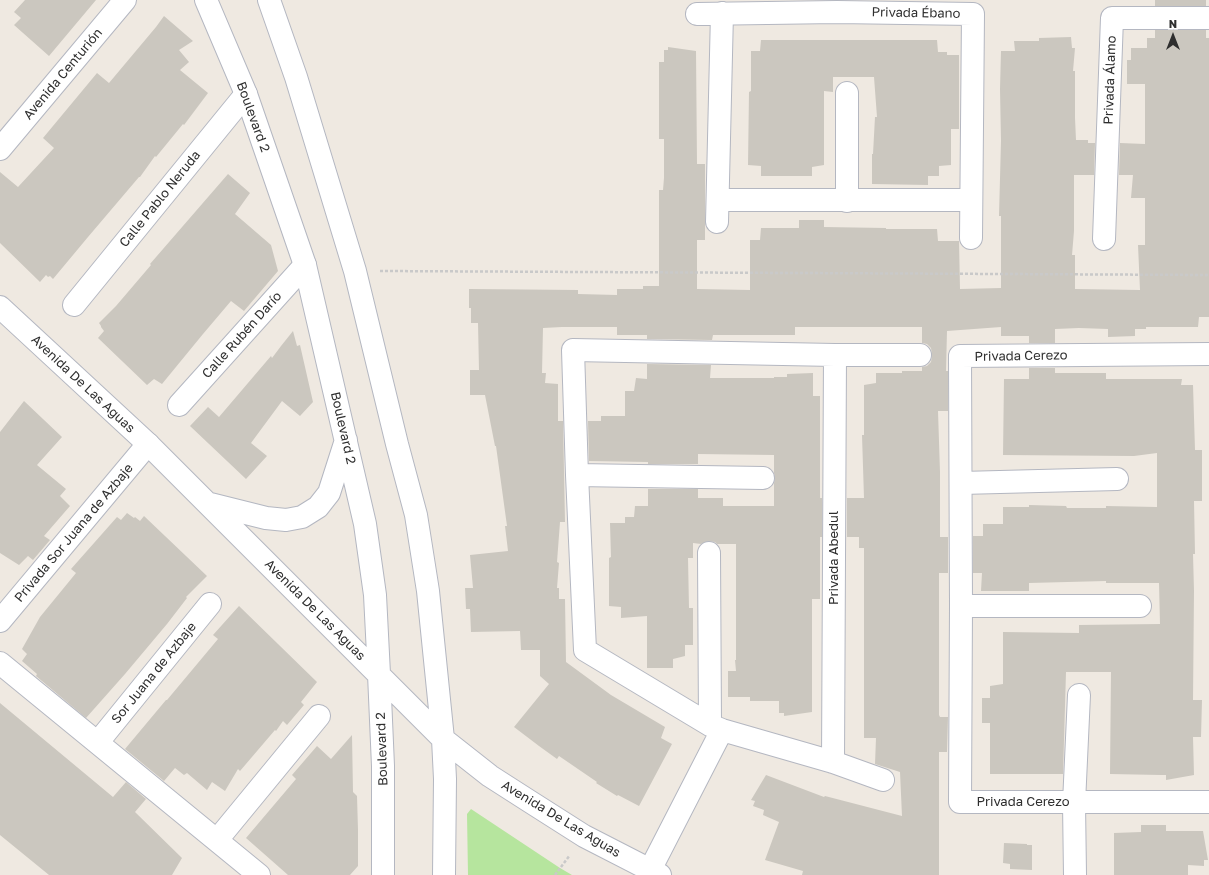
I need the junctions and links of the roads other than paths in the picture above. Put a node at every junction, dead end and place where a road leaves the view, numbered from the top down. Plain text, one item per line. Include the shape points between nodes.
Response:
1 (125, 0) edge
2 (206, 0) edge
3 (269, 0) edge
4 (837, 6) edge
5 (722, 13) junction
6 (697, 14) dead end
7 (1209, 18) edge
8 (847, 93) dead end
9 (246, 94) junction
10 (0, 149) edge
11 (718, 200) junction
12 (971, 200) junction
13 (847, 201) junction
14 (717, 222) dead end
15 (971, 238) dead end
16 (1104, 239) dead end
17 (305, 265) junction
18 (74, 305) dead end
19 (0, 307) edge
20 (1209, 354) edge
21 (835, 355) junction
22 (920, 355) dead end
23 (179, 406) dead end
24 (346, 440) junction
25 (148, 444) junction
26 (577, 475) junction
27 (762, 478) dead end
28 (1117, 479) dead end
29 (961, 483) junction
30 (209, 503) junction
31 (709, 552) dead end
32 (210, 604) dead end
33 (961, 606) junction
34 (1140, 606) dead end
35 (0, 621) edge
36 (0, 663) edge
37 (379, 674) junction
38 (1079, 695) dead end
39 (319, 716) dead end
40 (716, 727) junction
41 (443, 739) junction
42 (98, 742) junction
43 (833, 762) junction
44 (883, 780) dead end
45 (1209, 802) edge
46 (1074, 803) junction
47 (217, 840) junction
48 (655, 873) edge
49 (259, 875) edge
50 (383, 875) edge
51 (444, 875) edge
52 (1075, 875) edge

1 - 10 street, Avenida Centurión
2 - 9 street, Boulevard 2
3 - 41 street via 296,77 355,271 416,515 428,591
4 - 5 street, Privada Ébano
4 - 12 street, Privada Ébano via 973,14
5 - 6 street, Privada Ébano
5 - 11 street
7 - 16 street, Privada Álamo via 1112,18
8 - 13 street
9 - 17 street, Boulevard 2
9 - 18 street, Calle Pablo Neruda
11 - 13 street
11 - 14 street
12 - 13 street
12 - 15 street, Privada Ébano
17 - 23 street, Calle Rubén Darío
17 - 24 street, Boulevard 2
19 - 25 street, Avenida De Las Aguas
20 - 29 street, Privada Cerezo via 960,356
21 - 22 street
21 - 26 street via 573,350
21 - 43 street, Privada Abedul
24 - 30 street via 329,493 318,507 302,517 286,520 266,518
24 - 37 street, Boulevard 2 via 366,524
25 - 30 street, Avenida De Las Aguas
25 - 35 street, Privada Sor Juana de Azbaje
26 - 27 street
26 - 40 street via 585,650
28 - 29 street
29 - 33 street, Privada Cerezo
30 - 37 street, Avenida De Las Aguas
31 - 40 street
32 - 42 street, Sor Juana de Azbaje
33 - 34 street
33 - 46 street, Privada Cerezo via 960,802
36 - 42 street
37 - 41 street, Avenida De Las Aguas
37 - 50 street, Boulevard 2 via 383,766
38 - 46 street
39 - 47 street
40 - 43 street
40 - 48 street
41 - 48 street, Avenida De Las Aguas via 490,776 584,836
41 - 51 street
42 - 47 street
43 - 44 street
45 - 46 street, Privada Cerezo
46 - 52 street
47 - 49 street

